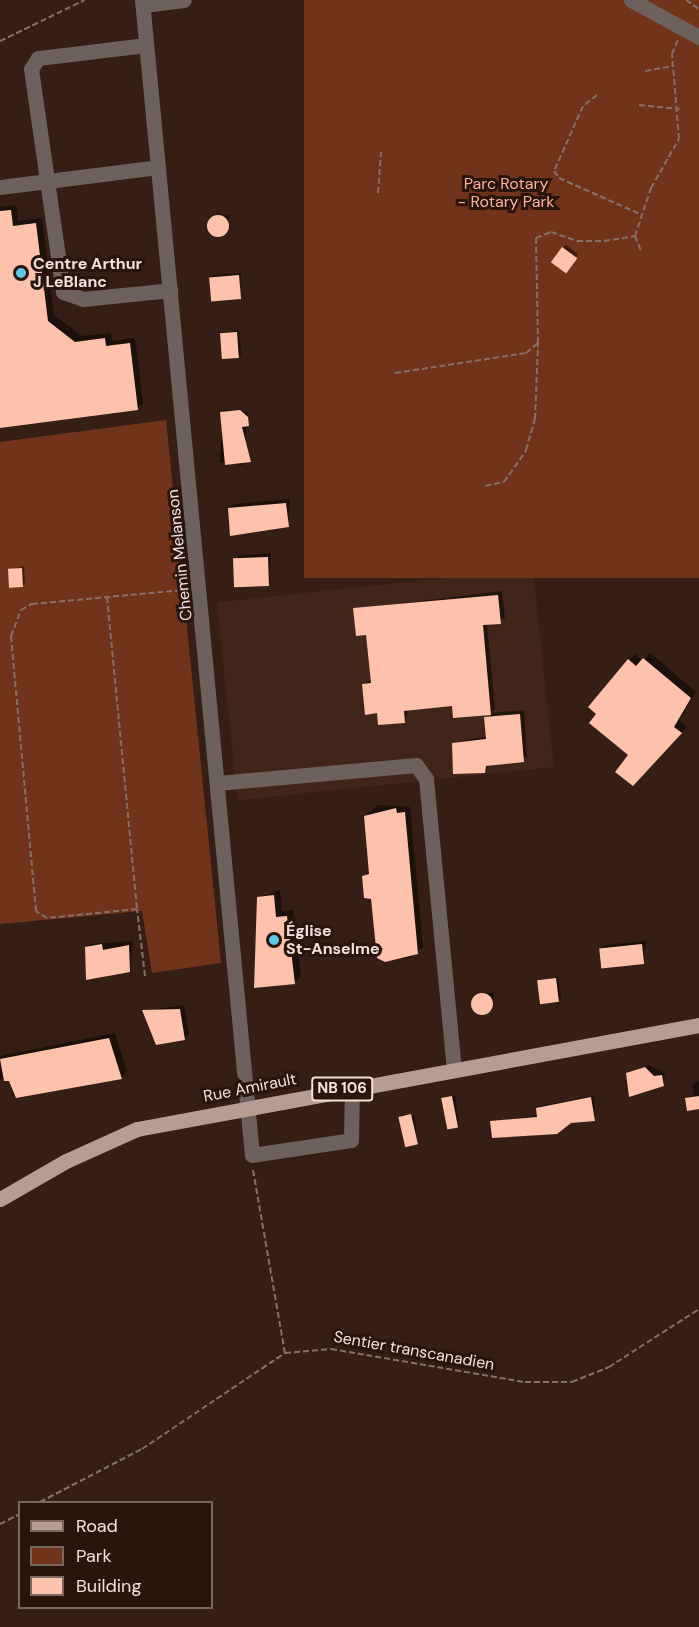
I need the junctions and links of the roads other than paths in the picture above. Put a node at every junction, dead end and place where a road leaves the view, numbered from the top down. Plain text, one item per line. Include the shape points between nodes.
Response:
1 (184, 0) edge
2 (631, 0) edge
3 (142, 2) edge
4 (699, 37) edge
5 (146, 45) junction
6 (158, 167) junction
7 (45, 181) junction
8 (0, 187) edge
9 (171, 290) junction
10 (218, 783) junction
11 (699, 1025) edge
12 (454, 1069) junction
13 (352, 1087) junction
14 (245, 1107) junction
15 (0, 1199) edge

1 - 3 street
2 - 4 street
3 - 5 street, Chemin Melanson
5 - 6 street, Chemin Melanson
5 - 7 street via 32,63
6 - 7 street
6 - 9 street, Chemin Melanson
7 - 8 street
7 - 9 street via 63,292 83,299
9 - 10 street, Chemin Melanson
10 - 12 street via 416,765 426,779
10 - 14 street, Chemin Melanson
11 - 12 main road, Rue Amirault / NB 106
12 - 13 main road, Rue Amirault / NB 106
13 - 14 main road, Rue Amirault / NB 106
13 - 14 street, Chemin Melanson via 351,1140 259,1158 251,1153
14 - 15 main road, Rue Amirault / NB 106 via 137,1130 66,1161

